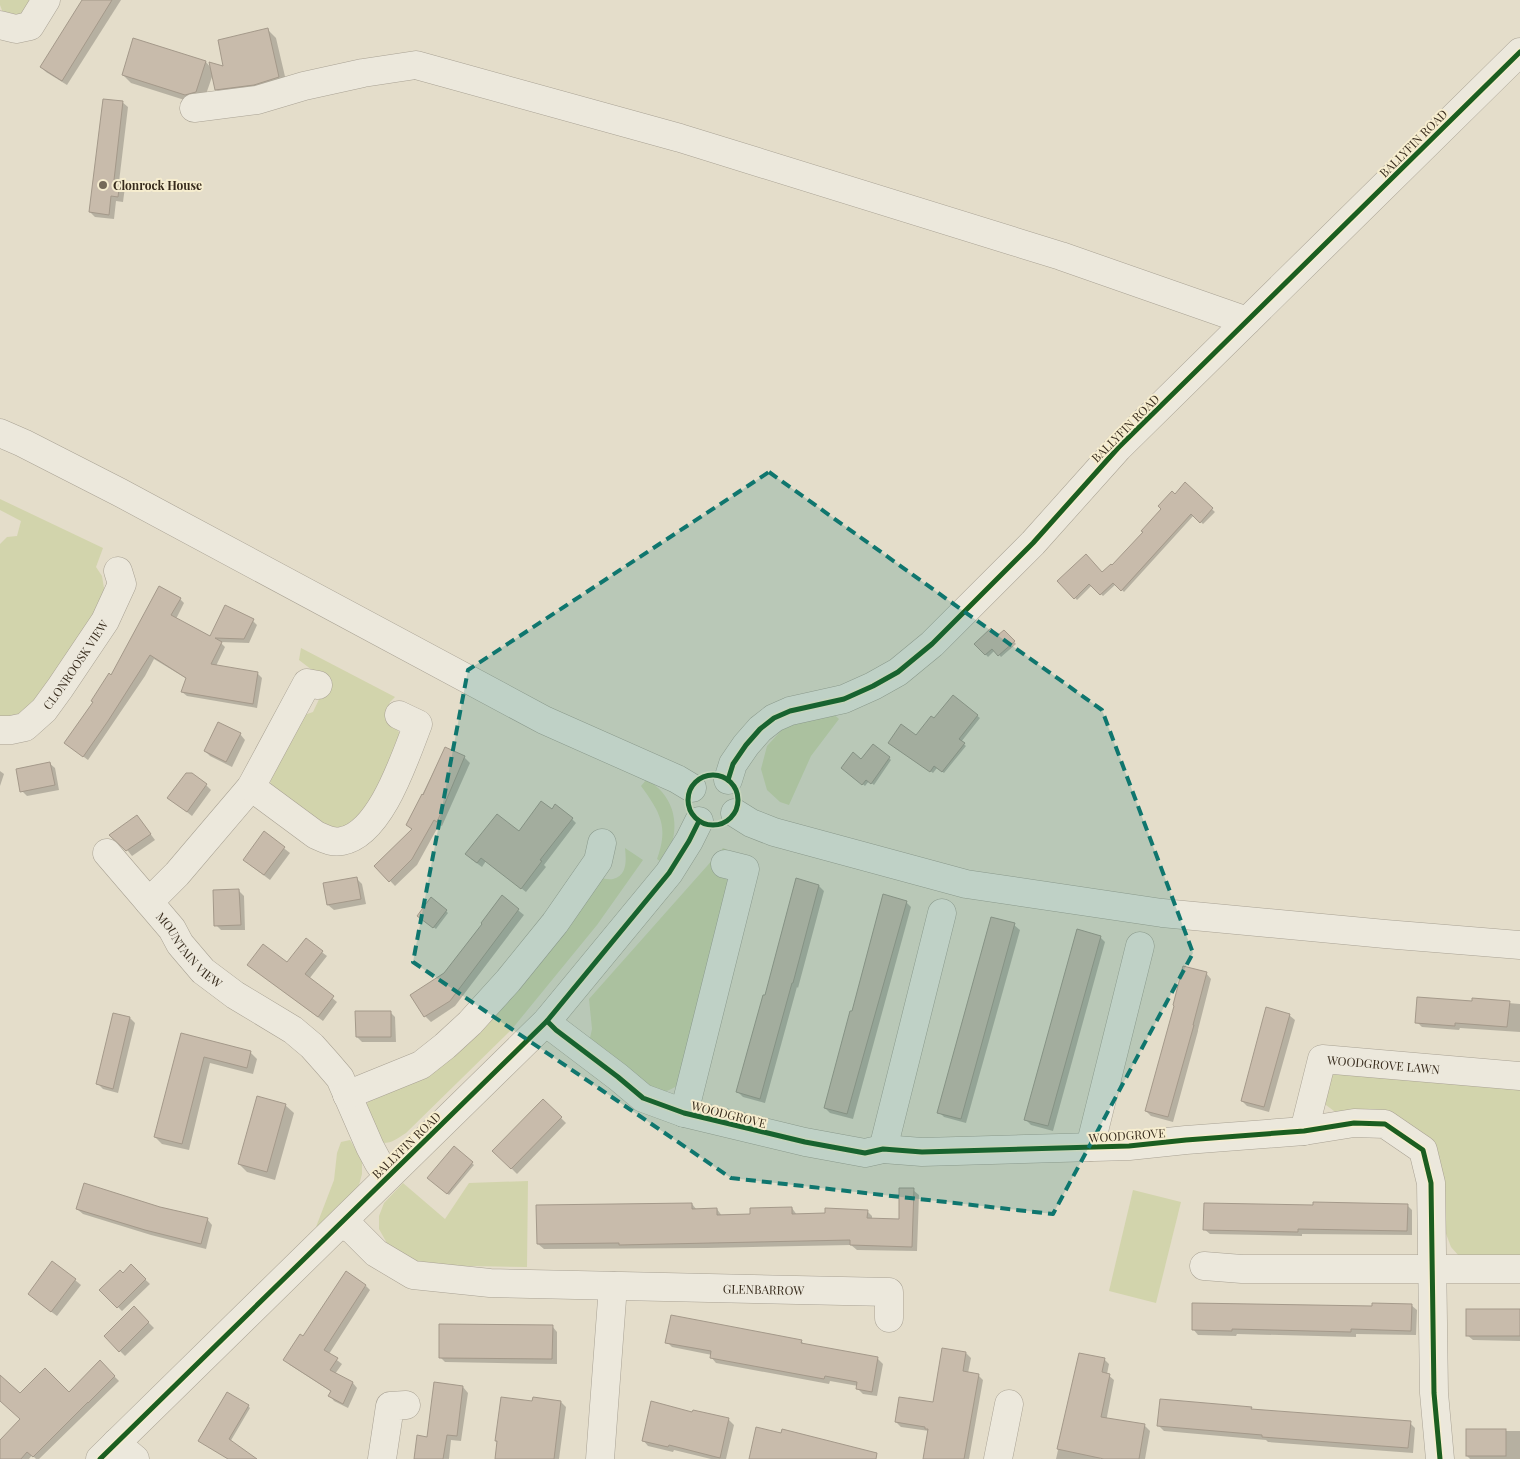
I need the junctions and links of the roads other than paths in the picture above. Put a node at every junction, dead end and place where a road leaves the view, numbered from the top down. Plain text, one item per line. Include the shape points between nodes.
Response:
1 (46, 0) edge
2 (0, 26) edge
3 (1520, 52) edge
4 (194, 108) dead end
5 (1247, 321) junction
6 (0, 433) edge
7 (118, 572) dead end
8 (318, 685) dead end
9 (399, 715) dead end
10 (0, 730) edge
11 (728, 780) junction
12 (251, 787) junction
13 (692, 788) junction
14 (735, 813) junction
15 (699, 821) junction
16 (107, 853) dead end
17 (605, 857) dead end
18 (725, 864) dead end
19 (149, 902) junction
20 (942, 913) dead end
21 (1520, 945) edge
22 (1140, 946) dead end
23 (547, 1021) junction
24 (1520, 1076) edge
25 (347, 1095) junction
26 (684, 1113) junction
27 (1304, 1131) junction
28 (1090, 1147) junction
29 (883, 1149) junction
30 (388, 1176) junction
31 (341, 1224) junction
32 (1204, 1266) dead end
33 (1433, 1269) junction
34 (1520, 1269) edge
35 (613, 1286) junction
36 (888, 1318) dead end
37 (406, 1404) dead end
38 (1010, 1404) dead end
39 (117, 1454) edge
40 (382, 1459) edge
41 (600, 1459) edge
42 (998, 1459) edge
43 (1440, 1459) edge

1 - 2 street via 30,26 16,29
3 - 5 street, BALLYFIN ROAD
4 - 5 street via 258,100 353,75 416,65 699,144 1061,256
5 - 11 street, BALLYFIN ROAD via 1118,448 1033,543 932,644 898,672 873,686 844,699 790,711 774,718 746,745 733,764
6 - 13 street via 119,492 544,720
7 - 10 street, CLONROOSK VIEW via 122,584 105,621 44,710 20,729
8 - 12 street, MOUNTAIN VIEW via 307,683
9 - 12 street via 418,724 383,807 352,838 336,842 316,835
11 - 13 street via 708,776
11 - 14 street via 737,791
12 - 19 street, MOUNTAIN VIEW via 178,874
13 - 15 street via 688,802
14 - 15 street via 730,820 715,826
14 - 21 street via 774,832 966,884 1162,913
15 - 23 street, BALLYFIN ROAD via 669,873
16 - 19 street
17 - 25 street via 532,953 457,1036 421,1065
18 - 26 street, WOODGROVE via 745,869
19 - 25 street, MOUNTAIN VIEW via 203,971 312,1046 340,1078
20 - 29 street
22 - 28 street, WOODGROVE
23 - 26 street, WOODGROVE via 643,1098
23 - 30 street, BALLYFIN ROAD
24 - 27 street, WOODGROVE LAWN via 1322,1059
25 - 30 street, MOUNTAIN VIEW via 370,1147
26 - 29 street, WOODGROVE via 865,1153
27 - 28 street, WOODGROVE
27 - 33 street, WOODGROVE via 1354,1123 1385,1124 1423,1150 1431,1183
28 - 29 street, WOODGROVE via 922,1152
30 - 31 street, BALLYFIN ROAD
31 - 35 street, GLENBARROW via 353,1230 376,1253 413,1275 490,1283
31 - 39 street, BALLYFIN ROAD
32 - 33 street via 1242,1269
33 - 34 street
33 - 43 street, WOODGROVE via 1434,1393
35 - 36 street, GLENBARROW via 889,1292
35 - 41 street
37 - 40 street via 390,1406
38 - 42 street

